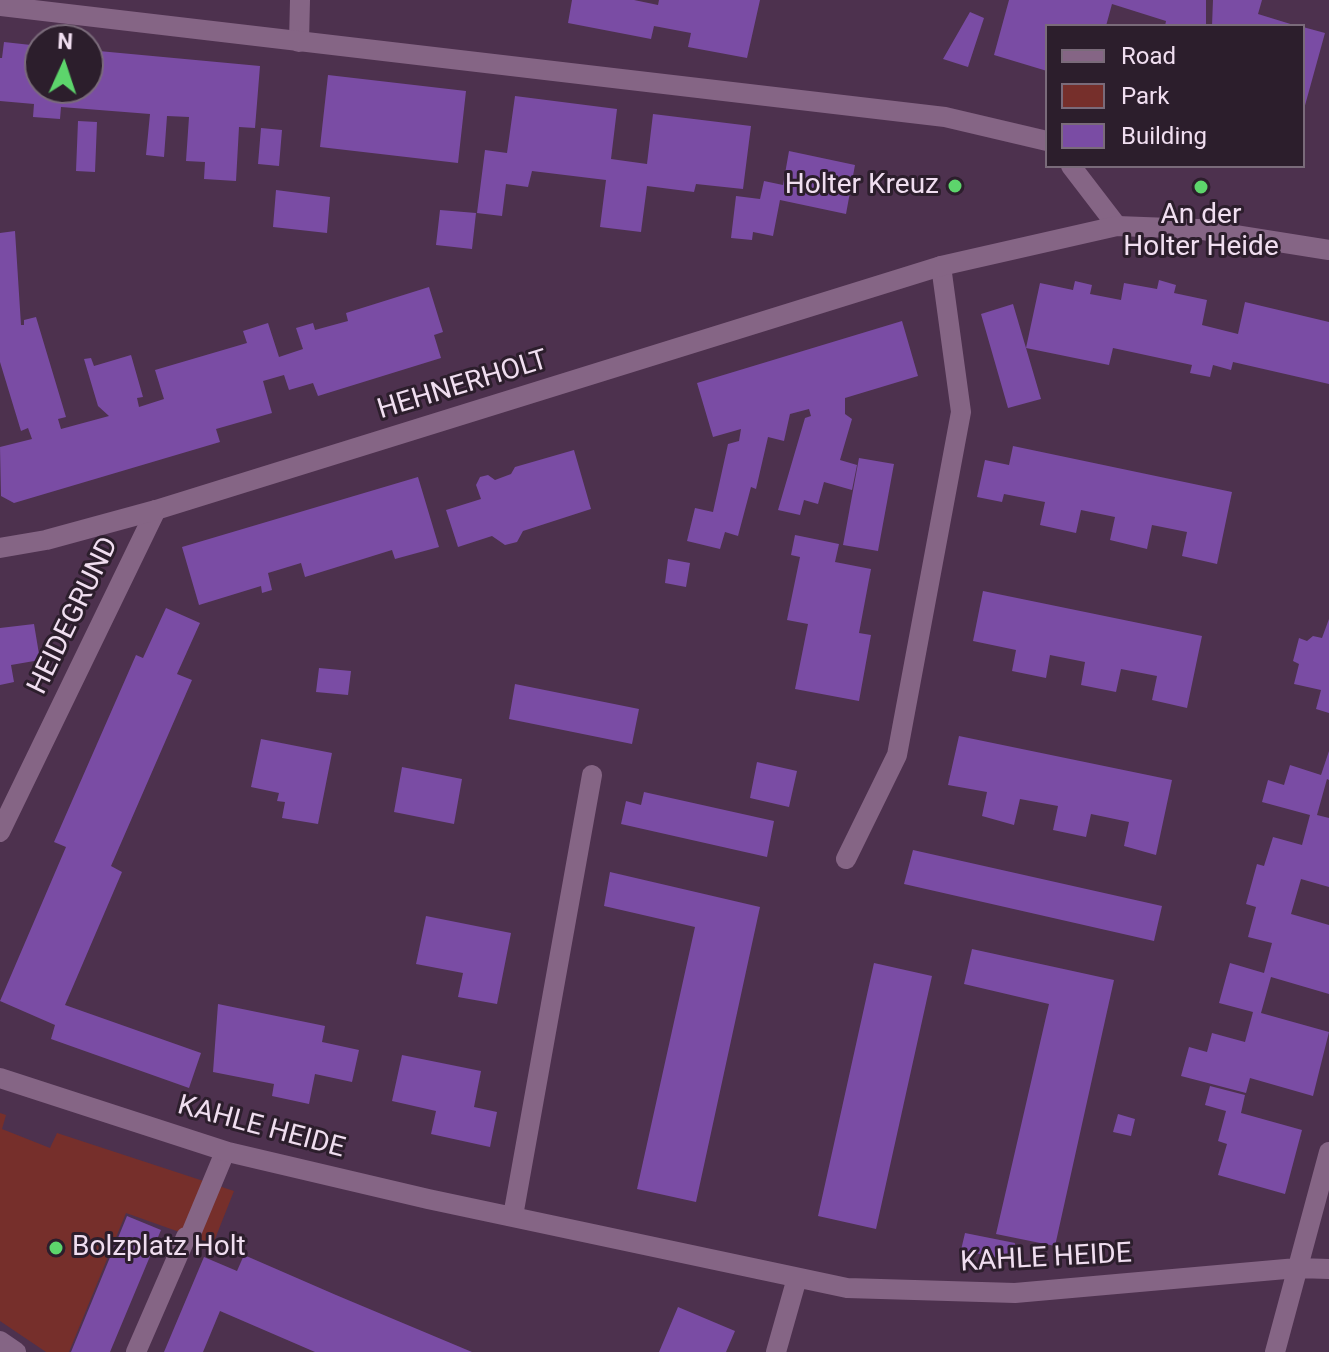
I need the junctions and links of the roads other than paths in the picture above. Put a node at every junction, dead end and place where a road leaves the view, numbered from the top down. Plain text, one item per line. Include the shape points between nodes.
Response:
1 (300, 0) edge
2 (0, 6) edge
3 (299, 42) junction
4 (1045, 141) edge
5 (1073, 168) edge
6 (1117, 226) junction
7 (1329, 250) edge
8 (941, 266) junction
9 (156, 510) junction
10 (0, 548) edge
11 (592, 775) dead end
12 (0, 832) edge
13 (846, 859) dead end
14 (0, 1078) edge
15 (225, 1152) junction
16 (1329, 1152) edge
17 (513, 1216) junction
18 (1297, 1268) junction
19 (1329, 1269) edge
20 (797, 1278) junction
21 (0, 1341) edge
22 (16, 1352) edge
23 (136, 1352) edge
24 (776, 1352) edge
25 (1275, 1352) edge

1 - 3 street
2 - 3 street
3 - 4 street via 945,117
5 - 6 street
6 - 7 street, HEHNERHOLT via 1197,229
6 - 8 street, HEHNERHOLT
8 - 9 street, HEHNERHOLT
8 - 13 street via 961,412 897,755
9 - 10 street, HEHNERHOLT
9 - 12 street, HEIDEGRUND
11 - 17 street
14 - 15 street, KAHLE HEIDE
15 - 17 street, KAHLE HEIDE
15 - 23 street
16 - 18 street
17 - 20 street, KAHLE HEIDE
18 - 19 street, KAHLE HEIDE
18 - 20 street, KAHLE HEIDE via 1015,1293 847,1288
18 - 25 street
20 - 24 street
21 - 22 street

